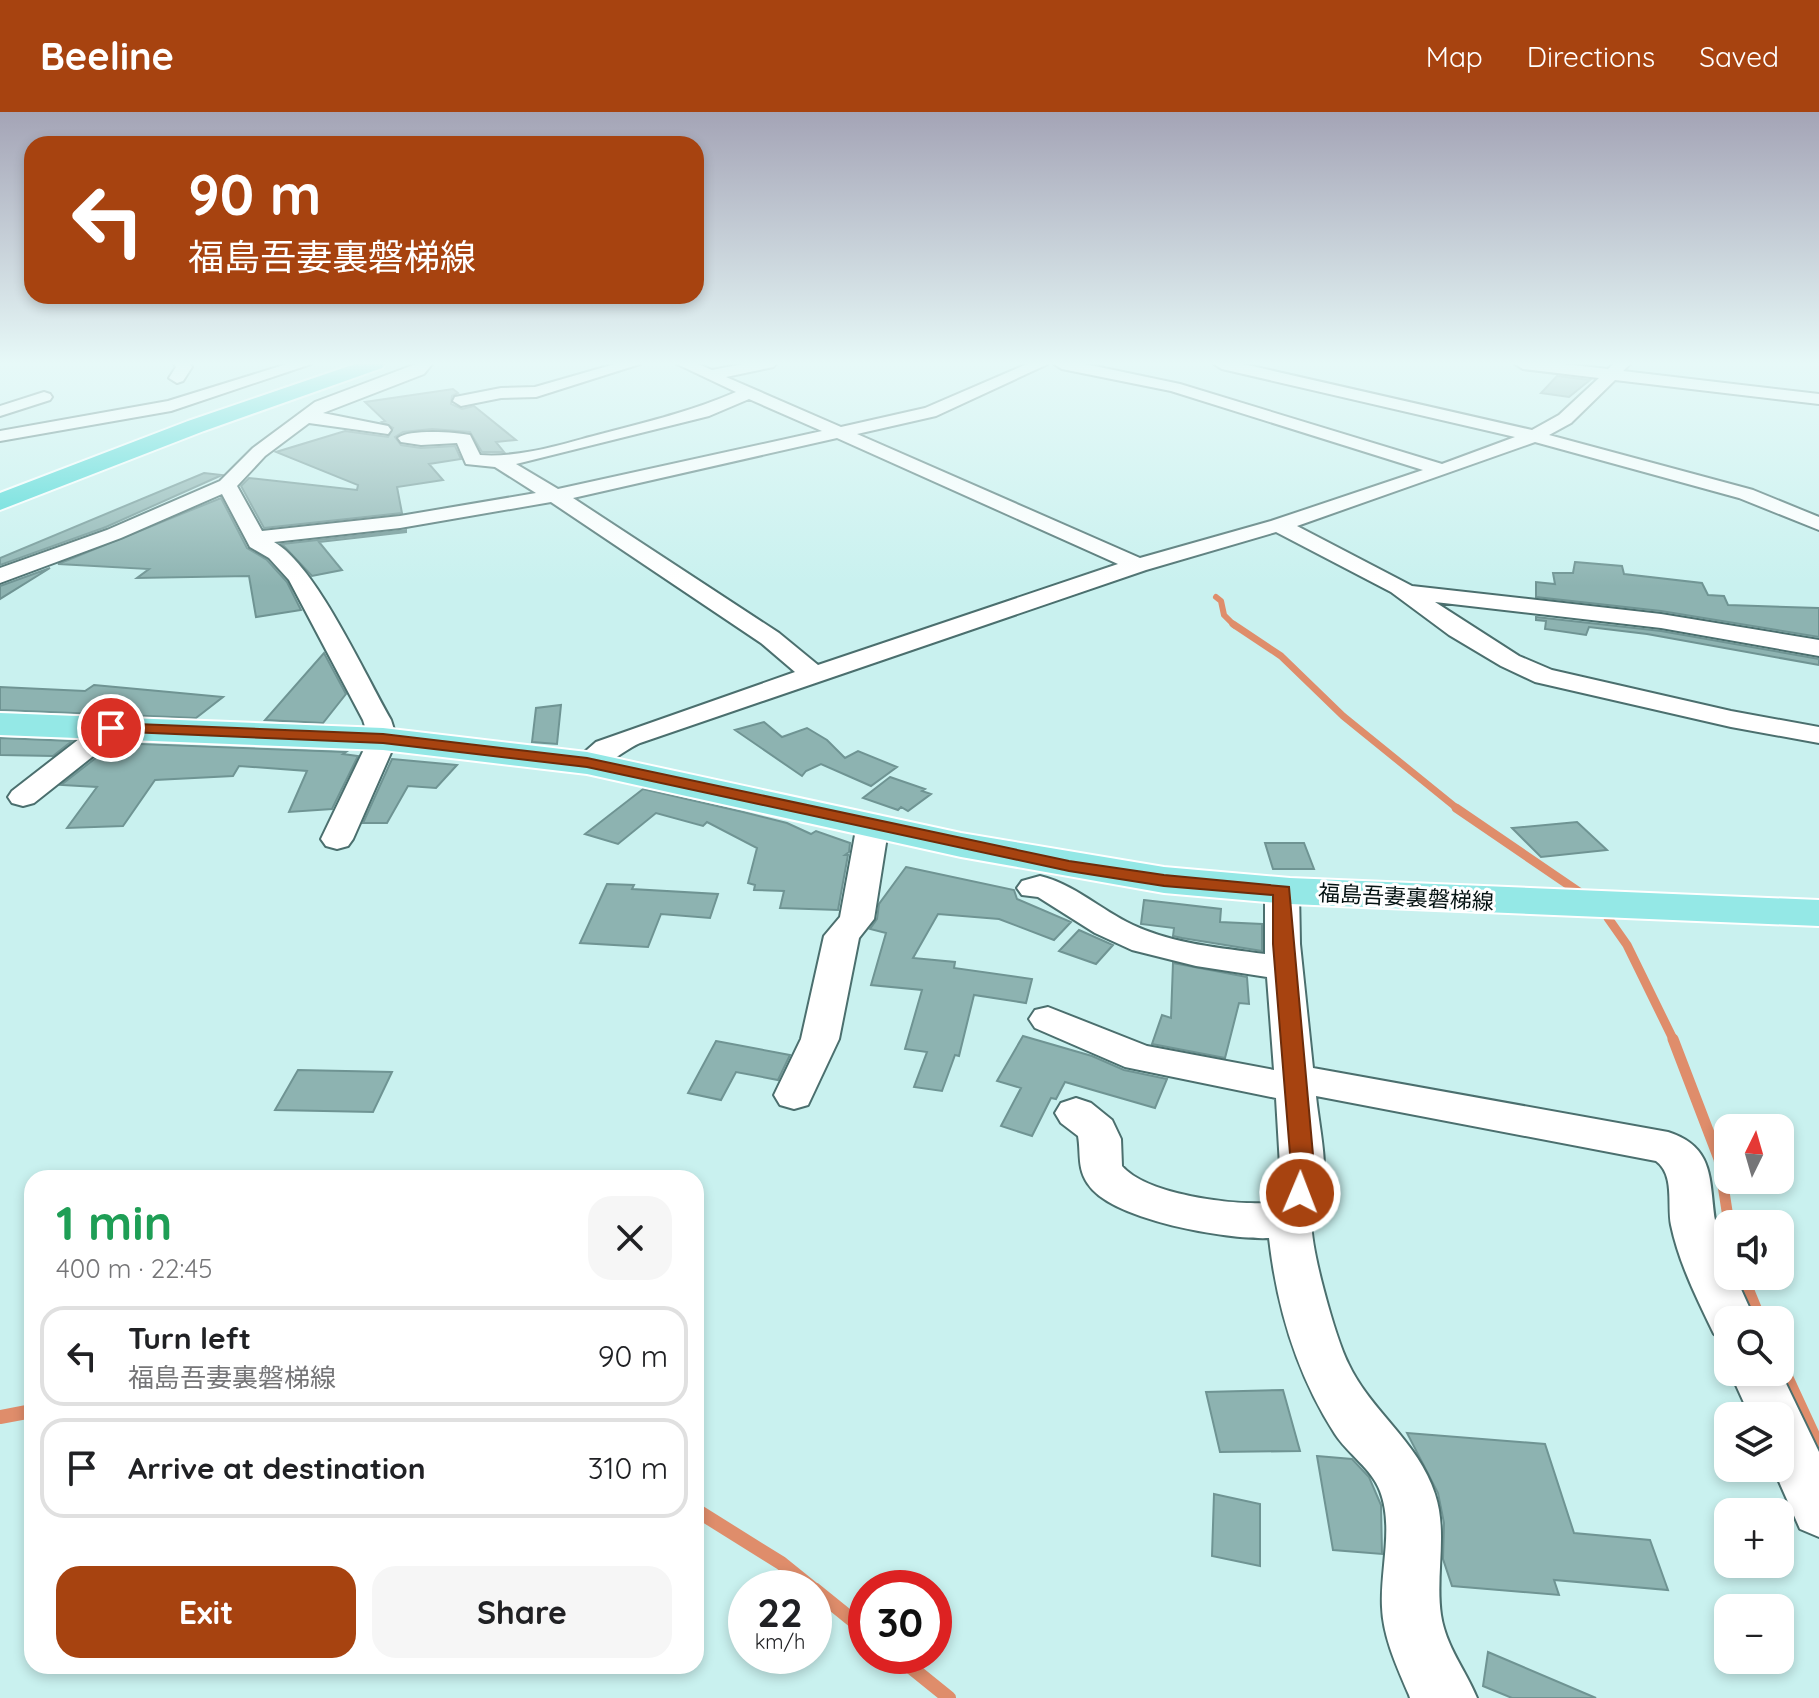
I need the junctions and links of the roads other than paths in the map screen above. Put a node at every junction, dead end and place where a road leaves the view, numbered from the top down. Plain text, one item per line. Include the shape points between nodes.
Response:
1 (135, 438) edge
2 (165, 438) edge
3 (278, 438) edge
4 (407, 438) dead end
5 (446, 438) edge
6 (461, 438) edge
7 (605, 438) edge
8 (810, 438) edge
9 (857, 438) edge
10 (1339, 438) edge
11 (1529, 438) edge
12 (1541, 438) edge
13 (499, 462) junction
14 (1443, 470) junction
15 (227, 485) junction
16 (0, 489) edge
17 (425, 491) dead end
18 (554, 495) junction
19 (0, 502) edge
20 (445, 513) junction
21 (1819, 524) edge
22 (1278, 525) junction
23 (255, 538) junction
24 (1138, 565) junction
25 (0, 576) edge
26 (1405, 592) junction
27 (1819, 648) edge
28 (814, 675) junction
29 (0, 724) edge
30 (111, 728) junction
31 (1819, 735) edge
32 (383, 739) junction
33 (587, 763) junction
34 (23, 797) dead end
35 (873, 824) junction
36 (337, 839) dead end
37 (1034, 888) dead end
38 (1282, 891) junction
39 (1819, 913) edge
40 (1285, 968) junction
41 (1048, 1019) dead end
42 (1293, 1083) junction
43 (794, 1095) dead end
44 (1076, 1113) dead end
45 (1289, 1211) junction
46 (1725, 1306) edge
47 (1794, 1457) edge
48 (1819, 1511) edge
49 (1446, 1698) edge

1 - 16 highway
2 - 19 highway
3 - 15 street
4 - 5 street
6 - 13 street via 473,460
7 - 13 street
8 - 18 street
9 - 24 street
10 - 14 street
11 - 14 street
12 - 21 street via 1746,494
13 - 18 street
14 - 22 street
15 - 23 street
15 - 25 street
17 - 20 street
18 - 20 street
18 - 28 street via 744,620
20 - 23 street
22 - 24 street
22 - 26 street
23 - 32 street via 299,577
24 - 28 street
26 - 27 street via 1661,621
26 - 31 street via 1458,630 1544,676
28 - 33 street via 630,737
29 - 30 main road, 福島吾妻裏磐梯線
30 - 32 main road, 福島吾妻裏磐梯線
30 - 34 street
32 - 33 main road, 福島吾妻裏磐梯線
32 - 36 street
33 - 35 main road, 福島吾妻裏磐梯線
35 - 38 main road, 福島吾妻裏磐梯線 via 1069,866
35 - 43 street via 857,919 842,936 820,1039
37 - 40 street via 1050,890 1144,942
38 - 39 main road, 福島吾妻裏磐梯線
38 - 40 street
40 - 42 street
41 - 42 street via 1139,1058
42 - 45 street via 1302,1176 1300,1193
42 - 46 street via 1668,1148 1681,1157 1689,1174 1693,1222
44 - 45 street via 1102,1135 1099,1161 1108,1181 1138,1200 1256,1220 1274,1221
45 - 49 street via 1299,1292 1321,1366 1357,1423 1395,1462 1410,1500 1410,1609 1425,1661
47 - 48 street

